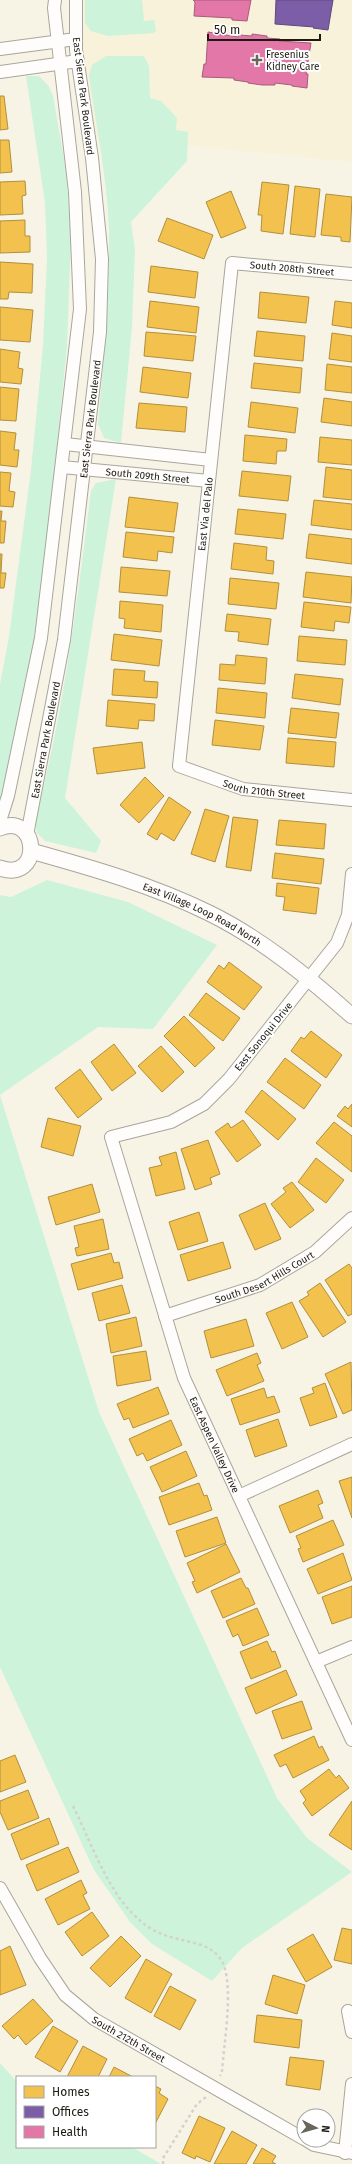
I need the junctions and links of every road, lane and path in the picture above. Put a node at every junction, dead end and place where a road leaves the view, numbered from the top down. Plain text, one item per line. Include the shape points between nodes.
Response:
1 (55, 0) edge
2 (76, 0) edge
3 (76, 39) junction
4 (58, 41) junction
5 (0, 49) edge
6 (78, 61) junction
7 (60, 63) junction
8 (0, 72) edge
9 (232, 263) joint
10 (352, 274) edge
11 (65, 444) junction
12 (86, 447) junction
13 (211, 460) junction
14 (62, 467) junction
15 (84, 469) junction
16 (209, 482) junction
17 (179, 766) joint
18 (352, 800) edge
19 (0, 821) edge
20 (0, 828) edge
21 (27, 835) junction
22 (31, 851) junction
23 (0, 868) edge
24 (352, 874) edge
25 (310, 978) junction
26 (352, 1016) edge
27 (110, 1137) joint
28 (352, 1218) edge
29 (165, 1316) junction
30 (352, 1444) edge
31 (239, 1496) junction
32 (352, 1647) edge
33 (316, 1662) junction
34 (352, 1740) edge
35 (73, 1806) dead end
36 (0, 1888) edge
37 (5, 1910) edge
38 (348, 2011) dead end
39 (352, 2032) edge
40 (352, 2084) edge
41 (214, 2087) junction
42 (296, 2134) edge
43 (327, 2148) edge
44 (348, 2153) edge
45 (163, 2164) edge

1 - 4 street, East Sierra Park Boulevard
2 - 3 street, East Sierra Park Boulevard
3 - 4 street
3 - 6 street, East Sierra Park Boulevard
4 - 5 street
4 - 7 street, East Sierra Park Boulevard
6 - 7 street
6 - 12 street, East Sierra Park Boulevard via 92,158 102,259 100,332
7 - 8 street
7 - 11 street, East Sierra Park Boulevard via 75,192 80,309
9 - 10 street, South 208th Street
9 - 13 street, East Via del Palo
11 - 12 street
11 - 14 street, East Sierra Park Boulevard
12 - 13 street
12 - 15 street, East Sierra Park Boulevard
13 - 16 street, East Via del Palo
14 - 15 street, South 209th Street
14 - 19 street, East Sierra Park Boulevard via 41,638 8,796
15 - 16 street, South 209th Street
15 - 21 street, East Sierra Park Boulevard via 64,640
16 - 17 street, East Via del Palo
17 - 18 street, South 210th Street via 243,789
20 - 21 street via 16,827
21 - 22 street
22 - 23 street via 25,864 20,868
22 - 25 street, East Village Loop Road North via 149,886 210,914 264,945
24 - 25 street, East Sonoqui Drive via 348,915 336,943
25 - 26 street, East Village Loop Road North
25 - 27 street, East Sonoqui Drive via 229,1079 204,1104 171,1122
27 - 29 street, East Aspen Valley Drive
28 - 29 street, South Desert Hills Court via 315,1252 260,1285
29 - 31 street, East Aspen Valley Drive via 184,1378
30 - 31 street
31 - 33 street, East Aspen Valley Drive
32 - 33 street
33 - 34 street, East Aspen Valley Drive
35 - 41 path via 117,1893 133,1914 164,1936 205,1946 216,1952 224,1965 228,1984 222,2071
36 - 37 street, South 212th Street
37 - 41 street, South 212th Street via 65,1995 94,2019
38 - 39 street
40 - 44 street
41 - 42 street, South 212th Street
41 - 45 path via 197,2104 163,2158
43 - 44 street, South 212th Street

